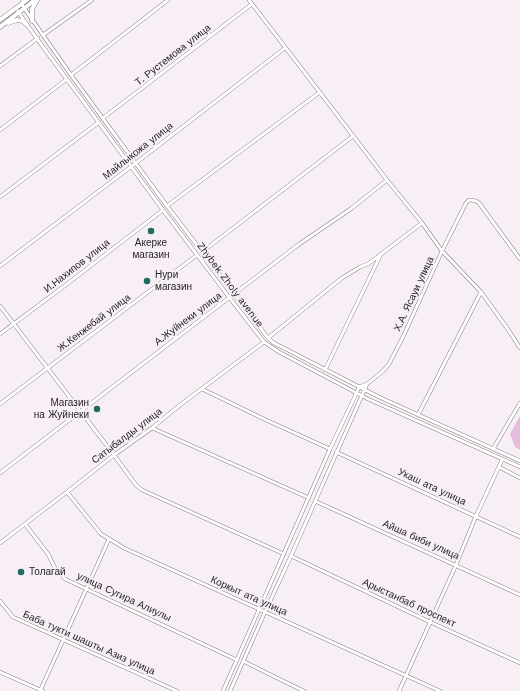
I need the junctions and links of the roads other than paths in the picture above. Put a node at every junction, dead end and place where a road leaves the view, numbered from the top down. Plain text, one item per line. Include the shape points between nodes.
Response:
1 (27, 0) edge
2 (36, 0) edge
3 (92, 0) edge
4 (168, 0) edge
5 (249, 0) edge
6 (23, 4) edge
7 (252, 4) junction
8 (16, 7) junction
9 (19, 12) junction
10 (0, 20) edge
11 (32, 21) junction
12 (28, 24) junction
13 (1, 26) edge
14 (43, 35) junction
15 (38, 38) junction
16 (285, 48) junction
17 (0, 66) edge
18 (71, 75) junction
19 (67, 79) junction
20 (320, 92) junction
21 (103, 118) junction
22 (99, 122) junction
23 (0, 130) edge
24 (353, 136) junction
25 (136, 163) junction
26 (132, 166) junction
27 (387, 180) junction
28 (0, 197) edge
29 (167, 206) junction
30 (163, 210) junction
31 (422, 223) junction
32 (442, 251) junction
33 (202, 252) junction
34 (382, 253) junction
35 (197, 255) junction
36 (520, 260) edge
37 (0, 266) edge
38 (481, 292) junction
39 (234, 294) junction
40 (229, 298) junction
41 (0, 306) edge
42 (14, 324) junction
43 (0, 334) edge
44 (268, 338) junction
45 (264, 342) junction
46 (520, 348) edge
47 (47, 368) junction
48 (325, 370) junction
49 (366, 384) junction
50 (359, 387) junction
51 (202, 389) junction
52 (364, 390) junction
53 (357, 392) junction
54 (361, 395) junction
55 (520, 403) edge
56 (0, 404) edge
57 (80, 411) junction
58 (418, 415) junction
59 (152, 428) junction
60 (330, 449) junction
61 (493, 449) junction
62 (336, 452) junction
63 (114, 455) junction
64 (502, 460) junction
65 (520, 462) edge
66 (499, 467) junction
67 (520, 468) edge
68 (0, 473) edge
69 (520, 478) edge
70 (67, 492) junction
71 (309, 498) junction
72 (315, 501) junction
73 (476, 516) junction
74 (25, 524) junction
75 (520, 537) edge
76 (109, 539) junction
77 (0, 544) edge
78 (284, 554) junction
79 (291, 556) junction
80 (456, 565) junction
81 (86, 589) junction
82 (520, 595) edge
83 (0, 601) edge
84 (260, 609) junction
85 (265, 612) junction
86 (430, 622) junction
87 (63, 640) junction
88 (237, 660) junction
89 (243, 661) junction
90 (520, 663) edge
91 (0, 672) edge
92 (406, 676) junction
93 (41, 691) edge
94 (177, 691) edge
95 (223, 691) edge
96 (230, 691) edge
97 (304, 691) edge
98 (399, 691) edge
99 (440, 691) edge

1 - 6 main road
2 - 6 main road
2 - 11 main road via 32,9
3 - 14 street
4 - 18 street
5 - 7 street
6 - 8 main road
6 - 9 main road
6 - 11 street, Zhybek Zholy avenue
7 - 16 street
7 - 21 street, Т. Рустемова улица
8 - 9 street, Zhybek Zholy avenue
8 - 10 main road
9 - 12 street, Zhybek Zholy avenue
9 - 13 main road
11 - 14 street, Zhybek Zholy avenue
12 - 13 main road via 17,20
12 - 15 street, Zhybek Zholy avenue
14 - 18 street, Zhybek Zholy avenue
15 - 17 street
15 - 19 street, Zhybek Zholy avenue
16 - 20 street
16 - 25 street, Майлыкожа улица
18 - 21 street, Zhybek Zholy avenue
19 - 22 street, Zhybek Zholy avenue
19 - 23 street
20 - 24 street
20 - 29 street
21 - 25 street, Zhybek Zholy avenue
22 - 26 street, Zhybek Zholy avenue
22 - 28 street
24 - 27 street
24 - 33 street
25 - 26 street, Майлыкожа улица
25 - 29 street, Zhybek Zholy avenue
26 - 30 street, Zhybek Zholy avenue
26 - 37 street, Майлыкожа улица
27 - 31 street
27 - 39 street, А.Жуйнеки улица
29 - 33 street, Zhybek Zholy avenue
30 - 35 street, Zhybek Zholy avenue
30 - 42 street, И.Нахипов улица
31 - 32 street
31 - 34 street
32 - 36 street via 466,203 471,200 479,203
32 - 38 street, Х.А. Ясауи улица
32 - 49 street, Х.А. Ясауи улица via 389,364
33 - 39 street, Zhybek Zholy avenue
34 - 44 street via 342,278
34 - 48 street
35 - 40 street, Zhybek Zholy avenue
35 - 47 street, Ж.Кенжебай улица
38 - 46 street, Х.А. Ясауи улица
38 - 58 street
39 - 40 street, А.Жуйнеки улица
39 - 44 street, Zhybek Zholy avenue
40 - 45 street, Zhybek Zholy avenue
40 - 57 street, А.Жуйнеки улица
41 - 42 street
42 - 43 street, И.Нахипов улица
42 - 47 street
44 - 48 street, Zhybek Zholy avenue
45 - 51 street, Сатыбалды улица
45 - 53 street, Zhybek Zholy avenue
47 - 56 street, Ж.Кенжебай улица
47 - 57 street
48 - 50 street, Zhybek Zholy avenue
49 - 50 street, Х.А. Ясауи улица
49 - 52 street
50 - 52 street, Zhybek Zholy avenue
50 - 53 street
51 - 59 street, Сатыбалды улица
51 - 60 street
52 - 54 street
52 - 58 street, Zhybek Zholy avenue
53 - 54 street, Zhybek Zholy avenue
53 - 60 street
54 - 62 street
54 - 64 street, Zhybek Zholy avenue
55 - 61 street
57 - 63 street
57 - 68 street, А.Жуйнеки улица
58 - 61 street, Zhybek Zholy avenue
59 - 63 street, Сатыбалды улица
59 - 71 street
60 - 71 street
61 - 65 street, Zhybek Zholy avenue
62 - 72 street
62 - 73 street, Укаш ата улица
63 - 70 street, Сатыбалды улица
63 - 78 street via 142,490
64 - 66 street
64 - 67 street, Zhybek Zholy avenue
66 - 69 street
66 - 73 street
70 - 74 street, Сатыбалды улица
70 - 76 street, Коркыт ата улица via 101,534
71 - 78 street
72 - 79 street
72 - 80 street, Айша биби улица
73 - 75 street, Укаш ата улица
73 - 80 street
74 - 77 street, Сатыбалды улица
74 - 81 street, улица Сугира Алиулы via 48,554 55,568 65,578
76 - 81 street
76 - 84 street, Коркыт ата улица
78 - 84 street
79 - 85 street
79 - 86 street, Арыстанбаб проспект
80 - 82 street, Айша биби улица
80 - 86 street
81 - 87 street
81 - 88 street, улица Сугира Алиулы
83 - 87 street, Баба тукти шашты Азиз улица via 13,617
84 - 85 street, Коркыт ата улица
84 - 88 street
85 - 89 street
85 - 92 street, Коркыт ата улица
86 - 90 street, Арыстанбаб проспект
86 - 92 street
87 - 93 street
87 - 94 street, Баба тукти шашты Азиз улица
88 - 95 street
89 - 96 street
89 - 97 street
91 - 93 street
92 - 98 street
92 - 99 street, Коркыт ата улица

